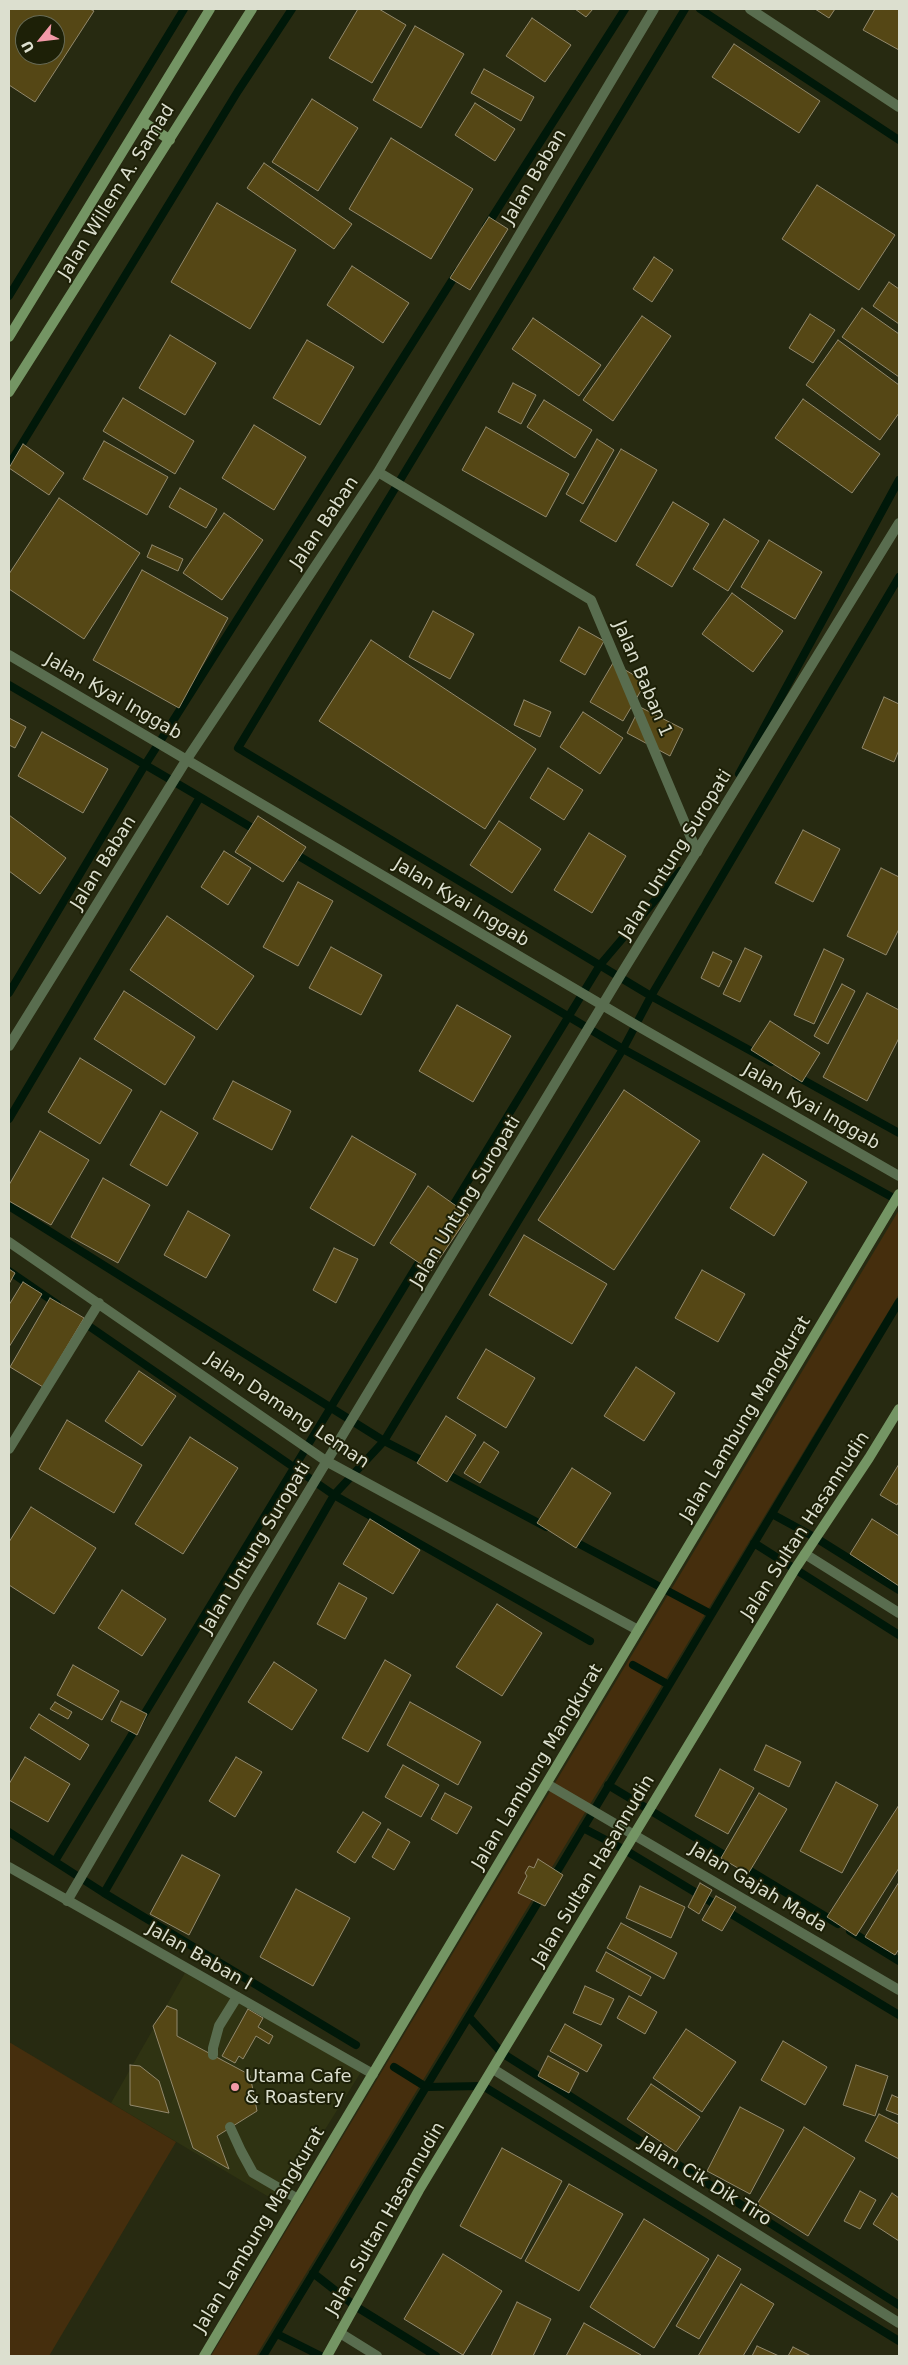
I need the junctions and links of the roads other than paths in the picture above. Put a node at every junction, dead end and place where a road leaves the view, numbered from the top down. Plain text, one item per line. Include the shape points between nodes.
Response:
1 (210, 9) edge
2 (252, 9) edge
3 (654, 9) edge
4 (750, 9) edge
5 (899, 106) edge
6 (142, 121) junction
7 (170, 140) junction
8 (9, 337) edge
9 (9, 392) edge
10 (378, 472) junction
11 (899, 523) edge
12 (9, 656) edge
13 (187, 759) junction
14 (697, 852) junction
15 (603, 1006) junction
16 (9, 1046) edge
17 (899, 1176) edge
18 (899, 1194) edge
19 (9, 1242) edge
20 (99, 1303) junction
21 (899, 1409) edge
22 (9, 1449) edge
23 (326, 1461) junction
24 (805, 1554) junction
25 (899, 1613) edge
26 (638, 1630) junction
27 (547, 1784) junction
28 (635, 1834) junction
29 (9, 1867) edge
30 (66, 1901) junction
31 (899, 1990) edge
32 (237, 1997) junction
33 (213, 2055) dead end
34 (493, 2069) junction
35 (373, 2074) junction
36 (230, 2127) dead end
37 (298, 2199) junction
38 (899, 2323) edge
39 (340, 2333) junction
40 (204, 2356) edge
41 (327, 2356) edge
42 (377, 2356) edge

1 - 6 street, Jalan Willem A. Samad
2 - 7 street, Jalan Willem A. Samad
3 - 10 street, Jalan Baban
4 - 5 street
6 - 7 street
6 - 8 street, Jalan Willem A. Samad
7 - 9 street, Jalan Willem A. Samad
10 - 13 street, Jalan Baban
10 - 14 street, Jalan Baban 1 via 591,600
11 - 14 street
12 - 13 street, Jalan Kyai Inggab
13 - 15 street, Jalan Kyai Inggab
13 - 16 street, Jalan Baban
14 - 15 street, Jalan Untung Suropati
15 - 17 street, Jalan Kyai Inggab
15 - 23 street, Jalan Untung Suropati
18 - 26 street, Jalan Lambung Mangkurat
19 - 20 street, Jalan Damang Leman
20 - 22 street
20 - 23 street, Jalan Damang Leman
21 - 24 street, Jalan Sultan Hasannudin
23 - 26 street, Jalan Damang Leman
23 - 30 street, Jalan Untung Suropati
24 - 25 street
24 - 28 street, Jalan Sultan Hasannudin
26 - 27 street, Jalan Lambung Mangkurat
27 - 28 street, Jalan Gajah Mada
27 - 35 street, Jalan Lambung Mangkurat
28 - 31 street, Jalan Gajah Mada
28 - 34 street, Jalan Sultan Hasannudin
29 - 30 street, Jalan Baban I
30 - 32 street, Jalan Baban I
32 - 33 street via 219,2026
32 - 35 street, Jalan Baban I
34 - 38 street, Jalan Cik Dik Tiro
34 - 39 street, Jalan Sultan Hasannudin via 419,2190
35 - 37 street, Jalan Lambung Mangkurat
36 - 37 street via 254,2173
37 - 40 street, Jalan Lambung Mangkurat
39 - 41 street, Jalan Sultan Hasannudin
39 - 42 street

